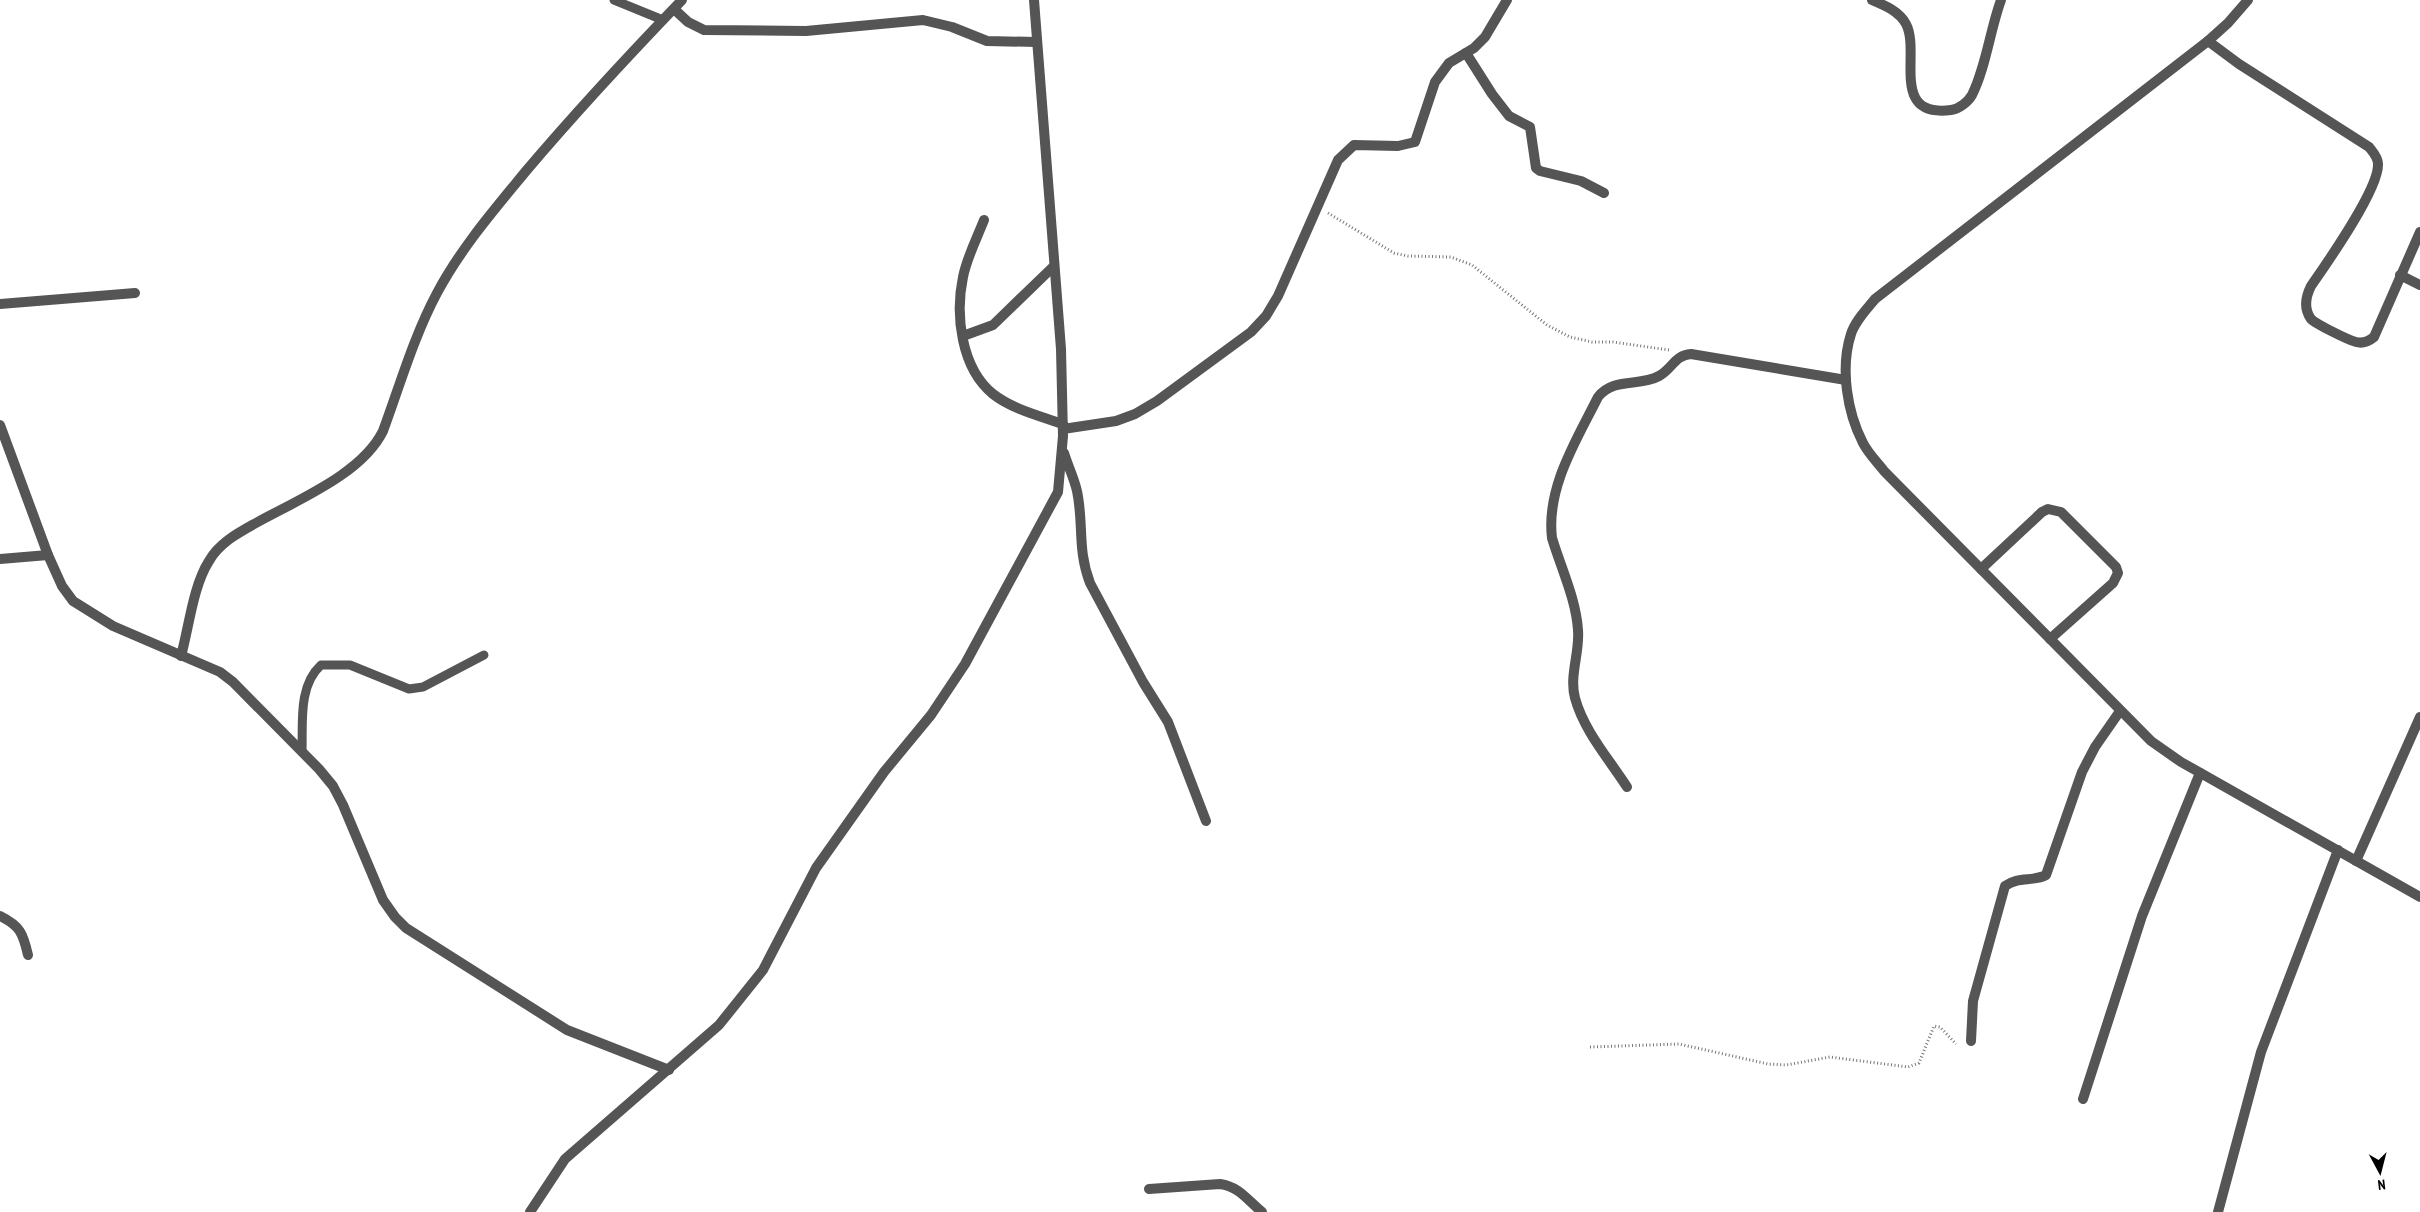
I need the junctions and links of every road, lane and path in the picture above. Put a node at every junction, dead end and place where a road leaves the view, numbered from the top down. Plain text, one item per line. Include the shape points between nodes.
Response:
1 (614, 0) edge
2 (682, 0) edge
3 (1034, 0) edge
4 (1507, 0) edge
5 (1872, 0) edge
6 (2001, 0) edge
7 (2248, 0) edge
8 (674, 9) junction
9 (663, 20) junction
10 (2208, 41) junction
11 (1036, 42) junction
12 (1466, 53) junction
13 (1604, 193) dead end
14 (1317, 207) junction
15 (984, 220) dead end
16 (2420, 232) edge
17 (1054, 266) junction
18 (2400, 275) junction
19 (2420, 285) edge
20 (135, 293) dead end
21 (0, 304) edge
22 (963, 336) junction
23 (1684, 354) junction
24 (1846, 380) junction
25 (0, 425) edge
26 (1063, 426) junction
27 (1063, 448) junction
28 (48, 555) junction
29 (0, 559) edge
30 (1981, 568) junction
31 (2050, 639) junction
32 (484, 655) dead end
33 (181, 656) junction
34 (2120, 711) junction
35 (2420, 717) edge
36 (302, 751) junction
37 (2200, 773) junction
38 (1627, 787) dead end
39 (1206, 821) dead end
40 (2338, 850) junction
41 (2356, 860) junction
42 (2420, 897) edge
43 (0, 916) edge
44 (28, 955) dead end
45 (1971, 1041) joint
46 (1590, 1046) dead end
47 (669, 1070) junction
48 (2083, 1099) dead end
49 (1149, 1189) dead end
50 (530, 1212) edge
51 (1262, 1212) edge
52 (2218, 1212) edge

1 - 9 lane
2 - 8 street
3 - 11 street
4 - 12 street via 1485,37
5 - 6 street via 1900,16 1906,25 1910,38 1912,91 1918,101 1925,106 1948,110 1956,109 1971,98
7 - 10 street
8 - 9 street
8 - 11 street via 688,22 704,30 806,31 923,20 952,27 986,41
9 - 33 street via 549,144 458,258 422,325 376,446 325,484 232,537 217,549 201,578
10 - 18 street via 2369,147 2375,155 2378,164 2360,211 2306,297 2312,320 2357,342 2370,340
10 - 24 street via 1875,299 1851,334
11 - 17 street
12 - 13 street via 1509,116 1530,127 1536,168 1581,181
12 - 14 street via 1449,63 1435,82 1415,142 1398,146 1362,144 1346,150 1338,160
14 - 23 path via 1394,252 1408,256 1451,257 1472,265 1547,325 1570,338
14 - 26 street via 1278,296 1252,332 1135,414 1116,421
15 - 22 street via 964,276 960,307
16 - 18 street
17 - 22 street via 993,324
17 - 26 street
18 - 19 street
20 - 21 street
22 - 26 street via 970,366 981,384 995,396 1020,409
23 - 24 street
23 - 38 street via 1659,376 1614,384 1602,392 1567,460 1551,511 1552,538 1577,619 1574,697 1589,731
24 - 30 street via 1853,420 1863,444 1884,471
25 - 28 street
26 - 27 street
27 - 39 street via 1076,490 1080,546 1087,575 1143,682 1168,722
27 - 47 street via 1058,492 965,664 931,715 884,772 816,868 763,970 719,1025
28 - 29 street
28 - 33 street via 62,586 73,600 113,626
30 - 31 street
30 - 31 street via 2048,509 2061,512 2116,567 2118,573 2114,583
31 - 34 street
32 - 36 lane via 415,689 350,665 321,665 307,687
33 - 36 street via 220,672 233,682
34 - 37 street via 2151,742
34 - 45 street via 2082,772 2046,875 2012,881 2006,886 1972,1001
35 - 41 street
36 - 47 street via 332,786 383,900 406,928 567,1030
37 - 40 street
37 - 48 street via 2142,916
40 - 41 street
40 - 52 street via 2261,1052
41 - 42 street
43 - 44 street via 16,924
45 - 46 path via 1967,1046 1958,1045 1940,1027 1934,1026 1919,1064 1908,1067 1830,1056 1786,1065 1768,1064 1679,1044
47 - 50 street via 565,1160
49 - 51 street via 1230,1186 1239,1190

